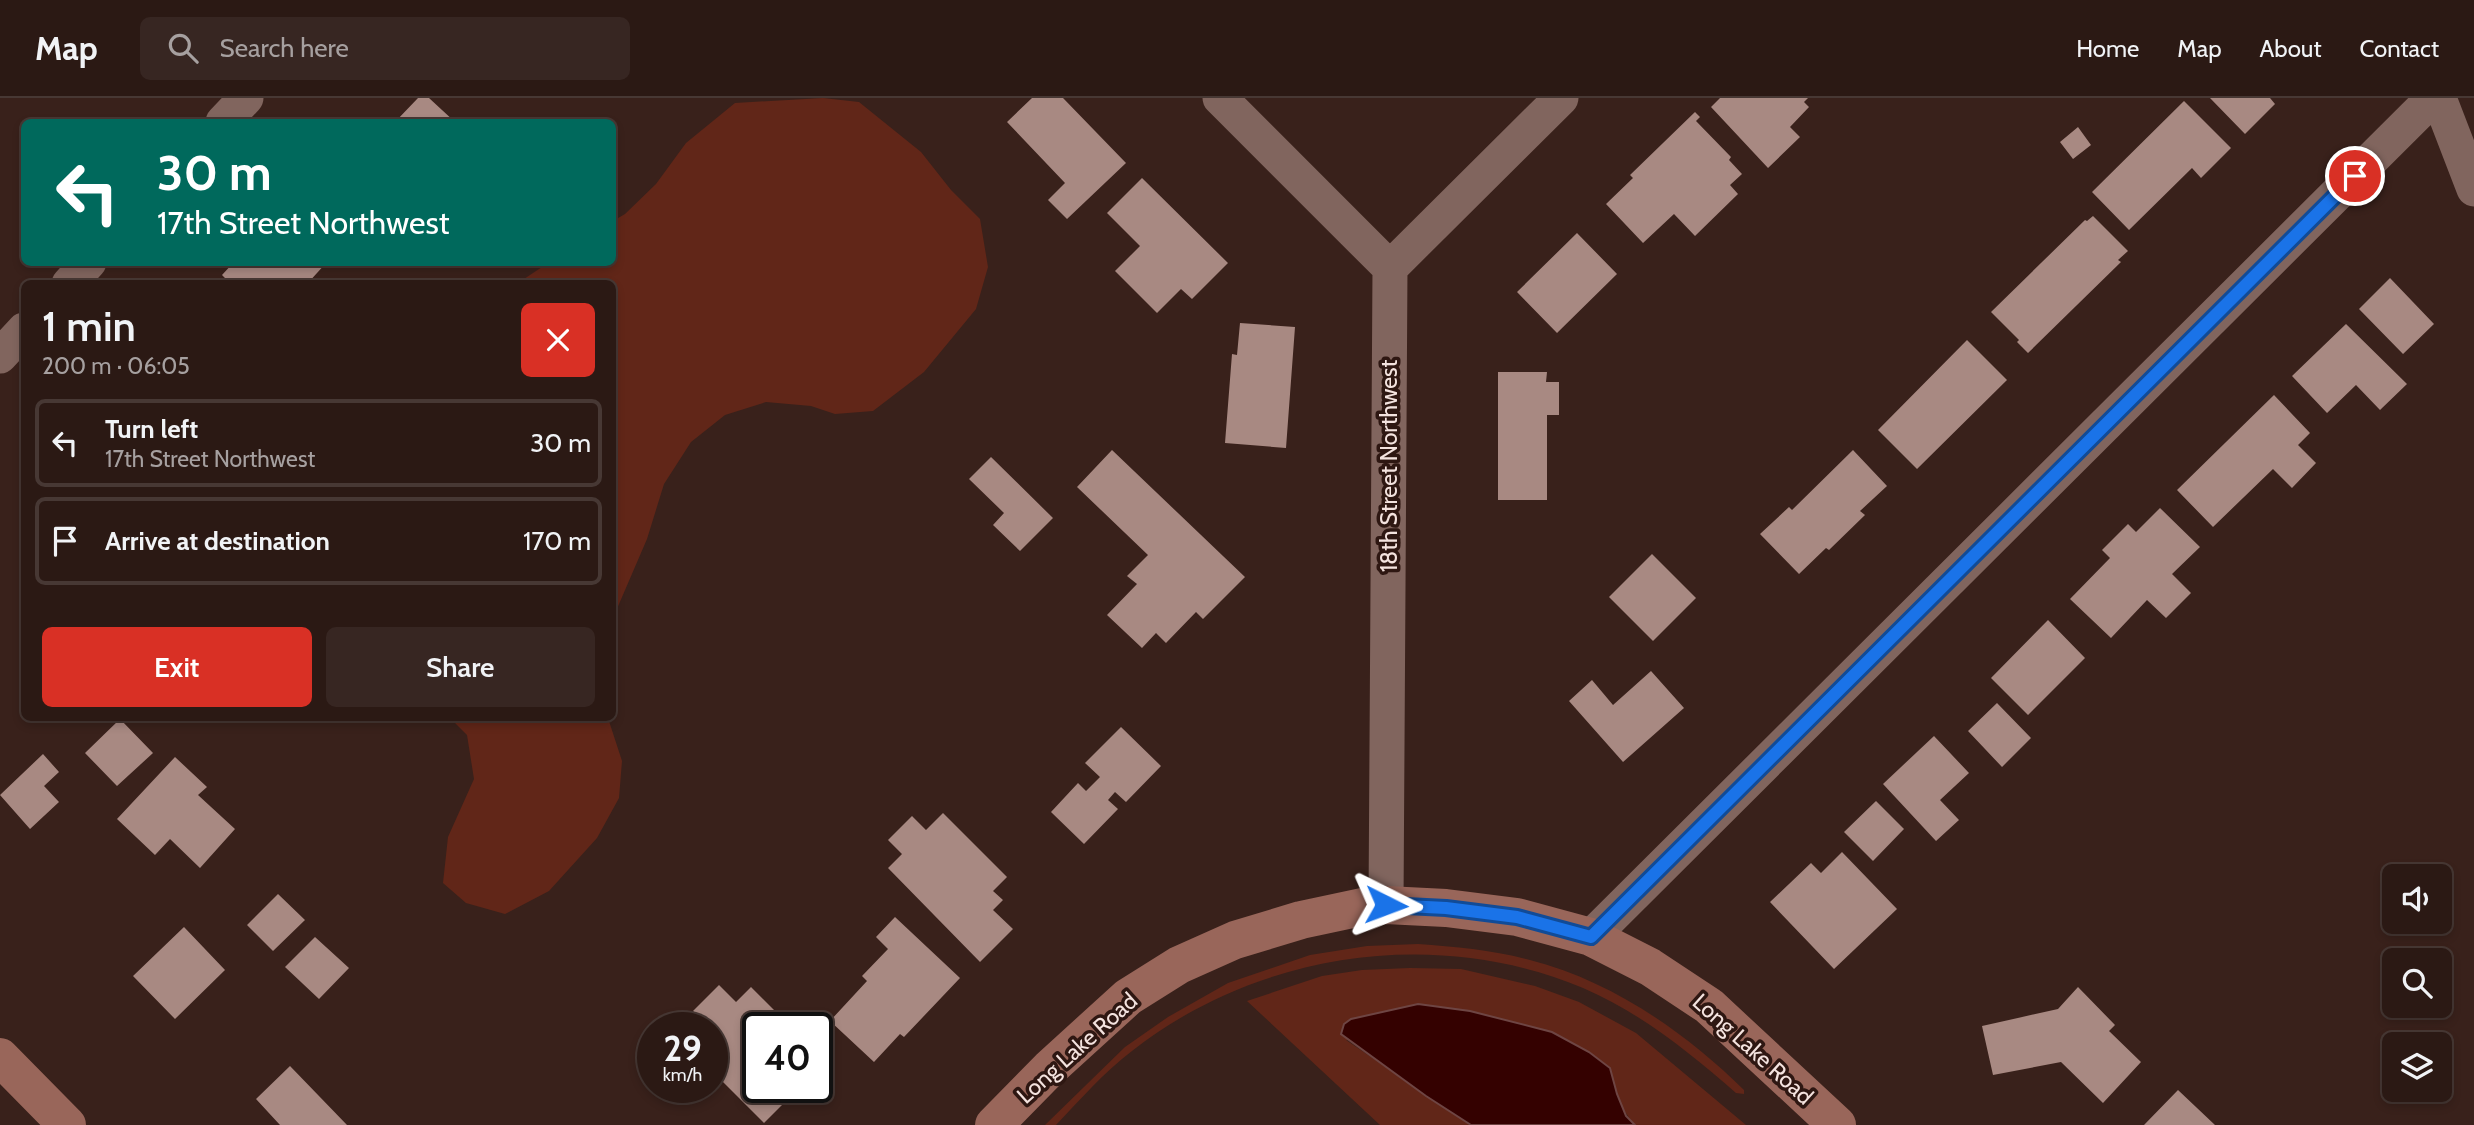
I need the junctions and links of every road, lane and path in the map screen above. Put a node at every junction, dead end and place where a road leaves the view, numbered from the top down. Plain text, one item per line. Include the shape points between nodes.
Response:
1 (246, 98) edge
2 (1220, 98) edge
3 (1561, 98) edge
4 (2433, 98) edge
5 (2440, 98) edge
6 (226, 119) edge
7 (2474, 190) edge
8 (85, 266) edge
9 (1390, 268) junction
10 (73, 280) edge
11 (21, 333) edge
12 (0, 356) edge
13 (1386, 905) junction
14 (1591, 937) junction
15 (0, 1058) edge
16 (68, 1125) edge
17 (994, 1125) edge
18 (1837, 1125) edge

1 - 6 street
2 - 9 street
3 - 9 street
4 - 14 street
5 - 7 street
8 - 10 street
9 - 13 street, 18th Street Northwest
11 - 12 street
13 - 14 street, Long Lake Road via 1517,917
13 - 17 street, Long Lake Road via 1301,920 1235,940 1179,965 1129,997
14 - 18 street, Long Lake Road via 1650,967 1709,1006
15 - 16 street

